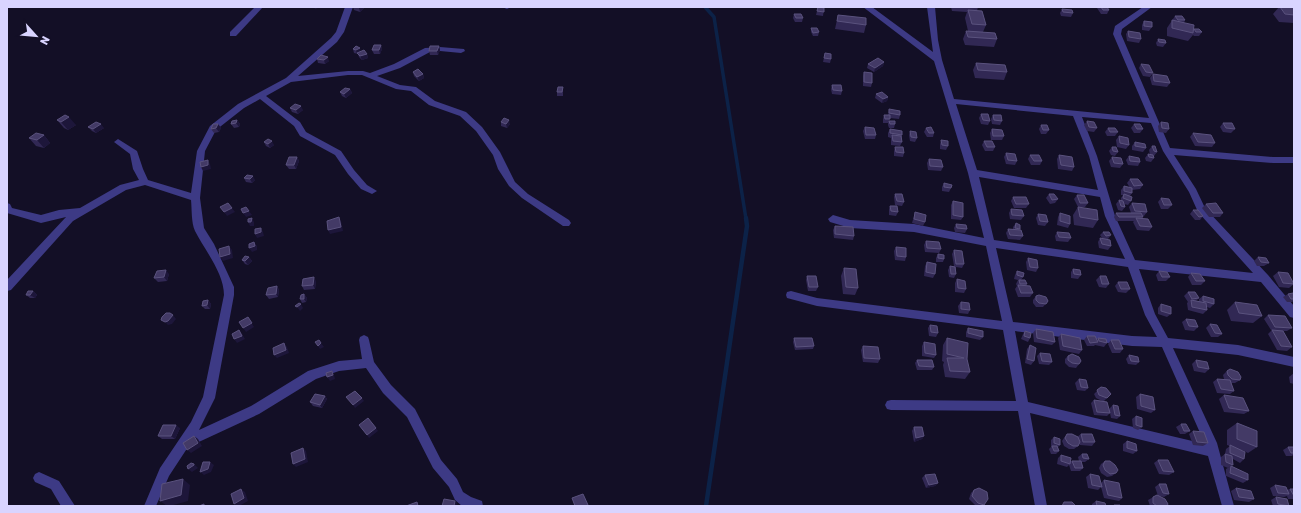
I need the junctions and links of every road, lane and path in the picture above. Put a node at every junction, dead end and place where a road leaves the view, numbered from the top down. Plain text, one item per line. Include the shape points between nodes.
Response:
1 (259, 7) edge
2 (349, 7) edge
3 (867, 7) edge
4 (932, 7) edge
5 (1148, 7) edge
6 (233, 34) dead end
7 (461, 51) dead end
8 (938, 60) junction
9 (372, 75) junction
10 (288, 80) junction
11 (261, 96) junction
12 (951, 101) junction
13 (1077, 114) junction
14 (1154, 121) junction
15 (118, 142) dead end
16 (1167, 151) junction
17 (1294, 160) edge
18 (973, 173) junction
19 (145, 182) junction
20 (372, 191) dead end
21 (1105, 194) junction
22 (195, 198) junction
23 (7, 206) edge
24 (81, 211) junction
25 (833, 219) dead end
26 (566, 223) dead end
27 (990, 243) junction
28 (1132, 264) junction
29 (1264, 278) junction
30 (7, 287) edge
31 (791, 295) dead end
32 (1294, 314) edge
33 (1008, 325) junction
34 (364, 340) dead end
35 (1164, 342) junction
36 (1294, 362) edge
37 (369, 363) junction
38 (891, 405) dead end
39 (1023, 406) junction
40 (182, 443) junction
41 (1214, 452) junction
42 (39, 478) dead end
43 (68, 506) edge
44 (150, 506) edge
45 (477, 506) edge
46 (1041, 506) edge
47 (1228, 506) edge

1 - 6 street
2 - 10 street via 340,32 334,40
3 - 8 street
4 - 8 street
5 - 14 street via 1118,28 1117,34
7 - 9 street via 428,50
8 - 12 street
9 - 10 street via 358,72
9 - 26 street via 399,87 413,89 432,103 463,114 479,129 497,154 512,184 525,196
10 - 11 street
11 - 20 street via 297,124 303,134 338,153 364,187
11 - 22 street via 242,106 213,128 201,151
12 - 13 street
12 - 18 street
13 - 14 street
13 - 21 street
14 - 16 street
15 - 19 street via 134,153
16 - 17 street
16 - 29 street via 1193,191 1201,210
18 - 21 street
18 - 27 street
19 - 22 street
19 - 24 street via 123,187
21 - 28 street via 1110,216
22 - 40 street via 199,229 229,287 229,295 209,398 195,426
23 - 24 street via 8,210 41,219
24 - 30 street via 56,232
25 - 27 street via 850,224 914,228
27 - 28 street
27 - 33 street
28 - 29 street
28 - 35 street via 1150,315
29 - 32 street
31 - 33 street via 838,305
33 - 35 street via 1118,339
33 - 39 street
34 - 37 street
35 - 36 street via 1238,350
35 - 41 street
37 - 40 street via 339,366 312,375 254,410
37 - 45 street via 387,389 411,413 437,464 453,483 459,496
38 - 39 street
39 - 41 street
39 - 46 street
40 - 44 street via 164,472
41 - 47 street
42 - 43 street via 55,485

